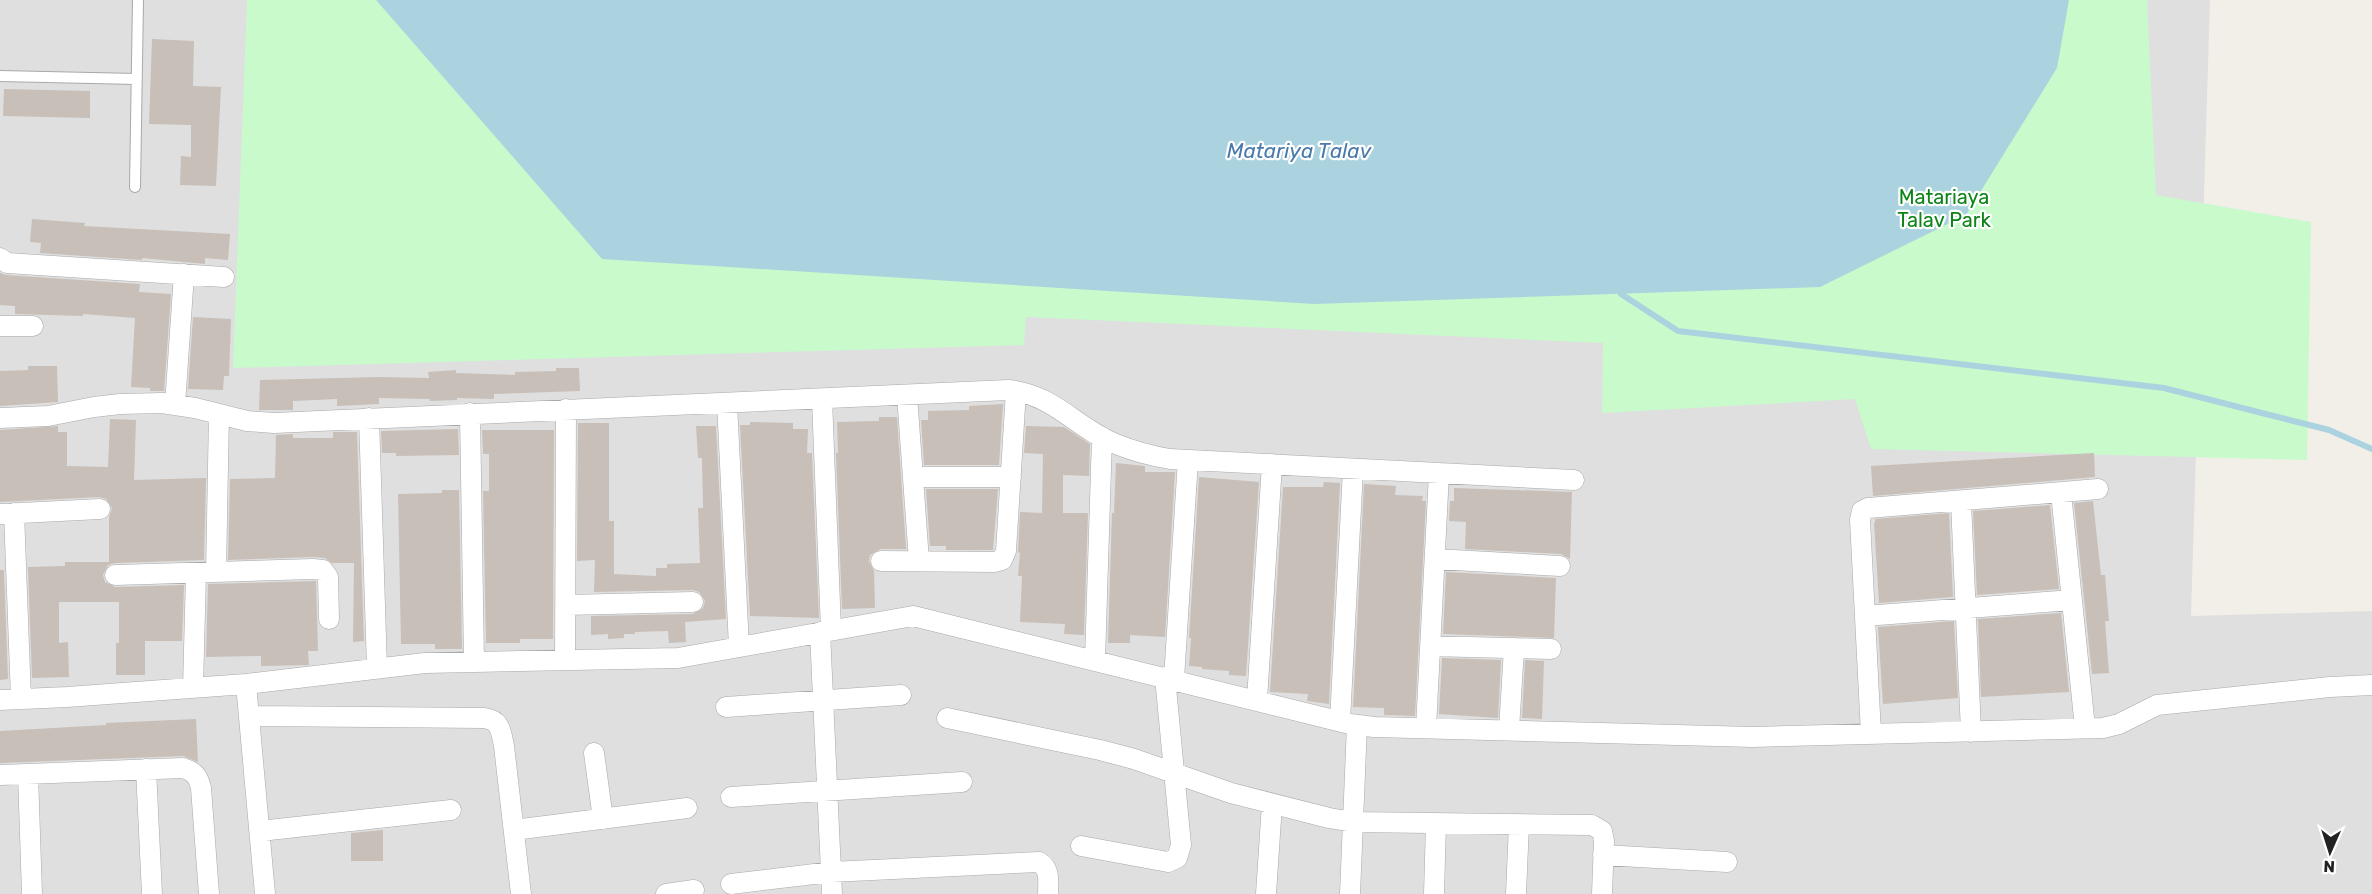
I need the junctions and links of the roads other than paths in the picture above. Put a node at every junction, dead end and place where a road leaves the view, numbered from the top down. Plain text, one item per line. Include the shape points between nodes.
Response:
1 (138, 0) edge
2 (0, 76) edge
3 (137, 79) junction
4 (135, 187) dead end
5 (0, 258) edge
6 (184, 274) junction
7 (224, 277) dead end
8 (0, 326) edge
9 (33, 326) dead end
10 (1017, 391) junction
11 (907, 395) junction
12 (822, 399) junction
13 (727, 403) junction
14 (175, 405) junction
15 (566, 409) junction
16 (470, 413) junction
17 (219, 414) junction
18 (0, 418) edge
19 (369, 418) junction
20 (1102, 436) junction
21 (1188, 460) junction
22 (1272, 464) junction
23 (1353, 469) junction
24 (1439, 473) junction
25 (913, 477) junction
26 (1011, 477) junction
27 (1574, 480) dead end
28 (2098, 489) dead end
29 (2061, 493) junction
30 (1961, 502) junction
31 (100, 509) dead end
32 (7, 513) edge
33 (1435, 559) junction
34 (881, 561) dead end
35 (920, 561) junction
36 (1560, 566) dead end
37 (216, 572) junction
38 (196, 573) junction
39 (115, 575) dead end
40 (2072, 600) junction
41 (693, 602) dead end
42 (566, 605) junction
43 (1966, 608) junction
44 (9, 612) edge
45 (1864, 616) junction
46 (329, 619) dead end
47 (825, 631) junction
48 (1430, 646) junction
49 (739, 647) junction
50 (1514, 648) junction
51 (1551, 649) dead end
52 (565, 660) junction
53 (1095, 660) junction
54 (474, 662) junction
55 (377, 668) junction
56 (1170, 678) junction
57 (246, 684) junction
58 (2372, 685) edge
59 (193, 688) junction
60 (900, 694) dead end
61 (21, 699) junction
62 (0, 700) edge
63 (823, 700) junction
64 (1257, 700) junction
65 (726, 707) dead end
66 (249, 716) junction
67 (947, 718) dead end
68 (1349, 723) junction
69 (1426, 728) junction
70 (2085, 728) junction
71 (1509, 730) junction
72 (1971, 732) junction
73 (1871, 734) junction
74 (594, 753) dead end
75 (146, 769) junction
76 (28, 774) junction
77 (1175, 774) junction
78 (0, 776) edge
79 (962, 782) dead end
80 (827, 789) junction
81 (731, 797) dead end
82 (1272, 804) junction
83 (687, 808) dead end
84 (451, 810) dead end
85 (603, 819) junction
86 (1353, 822) junction
87 (1436, 823) junction
88 (1519, 824) junction
89 (514, 830) junction
90 (260, 831) junction
91 (1081, 846) dead end
92 (1604, 855) junction
93 (1727, 862) dead end
94 (831, 872) junction
95 (731, 884) dead end
96 (694, 890) dead end
97 (32, 894) edge
98 (152, 894) edge
99 (209, 894) edge
100 (265, 894) edge
101 (521, 894) edge
102 (666, 894) edge
103 (832, 894) edge
104 (1048, 894) edge
105 (1266, 894) edge
106 (1350, 894) edge
107 (1434, 894) edge
108 (1516, 894) edge
109 (1602, 894) edge

1 - 3 lane
2 - 3 lane
3 - 4 lane
5 - 6 street via 6,263
6 - 7 street
6 - 14 street
8 - 9 street
10 - 11 street
10 - 20 street via 1042,398
10 - 26 street
11 - 12 street
11 - 25 street
12 - 13 street
12 - 47 street
13 - 15 street
13 - 49 street
14 - 17 street
14 - 18 street via 120,404 48,416
15 - 16 street
15 - 42 street
16 - 19 street
16 - 54 street
17 - 19 street via 247,422 274,423
17 - 37 street
19 - 55 street
20 - 21 street via 1157,457
20 - 53 street
21 - 22 street
21 - 56 street
22 - 23 street
22 - 64 street
23 - 24 street
23 - 68 street
24 - 27 street
24 - 33 street
25 - 26 street
25 - 35 street
26 - 35 street via 1006,551 1002,560
28 - 29 street
29 - 30 street
29 - 40 street
30 - 43 street
30 - 45 street via 1862,511
31 - 32 street
32 - 44 street
33 - 36 street
33 - 48 street
34 - 35 street
37 - 38 street
37 - 46 street via 323,570 328,577
38 - 39 street
38 - 59 street
40 - 43 street
40 - 70 street
41 - 42 street
42 - 52 street
43 - 45 street
43 - 72 street
44 - 61 street
45 - 73 street
47 - 49 street
47 - 53 street via 913,616
47 - 63 street
48 - 50 street
48 - 69 street
49 - 52 street via 678,658
50 - 51 street
50 - 71 street
52 - 54 street
53 - 56 street
54 - 55 street
55 - 57 street
56 - 64 street
56 - 77 street
57 - 59 street
57 - 66 street
58 - 70 street via 2157,705 2119,724
59 - 61 street
60 - 63 street
61 - 62 street
63 - 65 street
63 - 80 street
64 - 68 street
66 - 89 street via 490,718 496,721 501,734
66 - 90 street
67 - 77 street via 1100,750
68 - 69 street
68 - 86 street
69 - 71 street
70 - 72 street
71 - 73 street via 1753,737
72 - 73 street
74 - 85 street
75 - 76 street
75 - 98 street
75 - 99 street via 183,768 198,777
76 - 78 street
76 - 97 street
77 - 82 street
77 - 91 street via 1181,845 1177,858 1168,862
79 - 80 street
80 - 81 street
80 - 94 street
82 - 86 street
82 - 105 street
83 - 85 street
84 - 90 street
85 - 89 street
86 - 87 street
86 - 106 street
87 - 88 street
87 - 107 street
88 - 92 street via 1592,825 1602,831
88 - 108 street
89 - 101 street
90 - 100 street
92 - 93 street
92 - 109 street
94 - 95 street
94 - 103 street
94 - 104 street via 1039,862 1048,875
96 - 102 street

